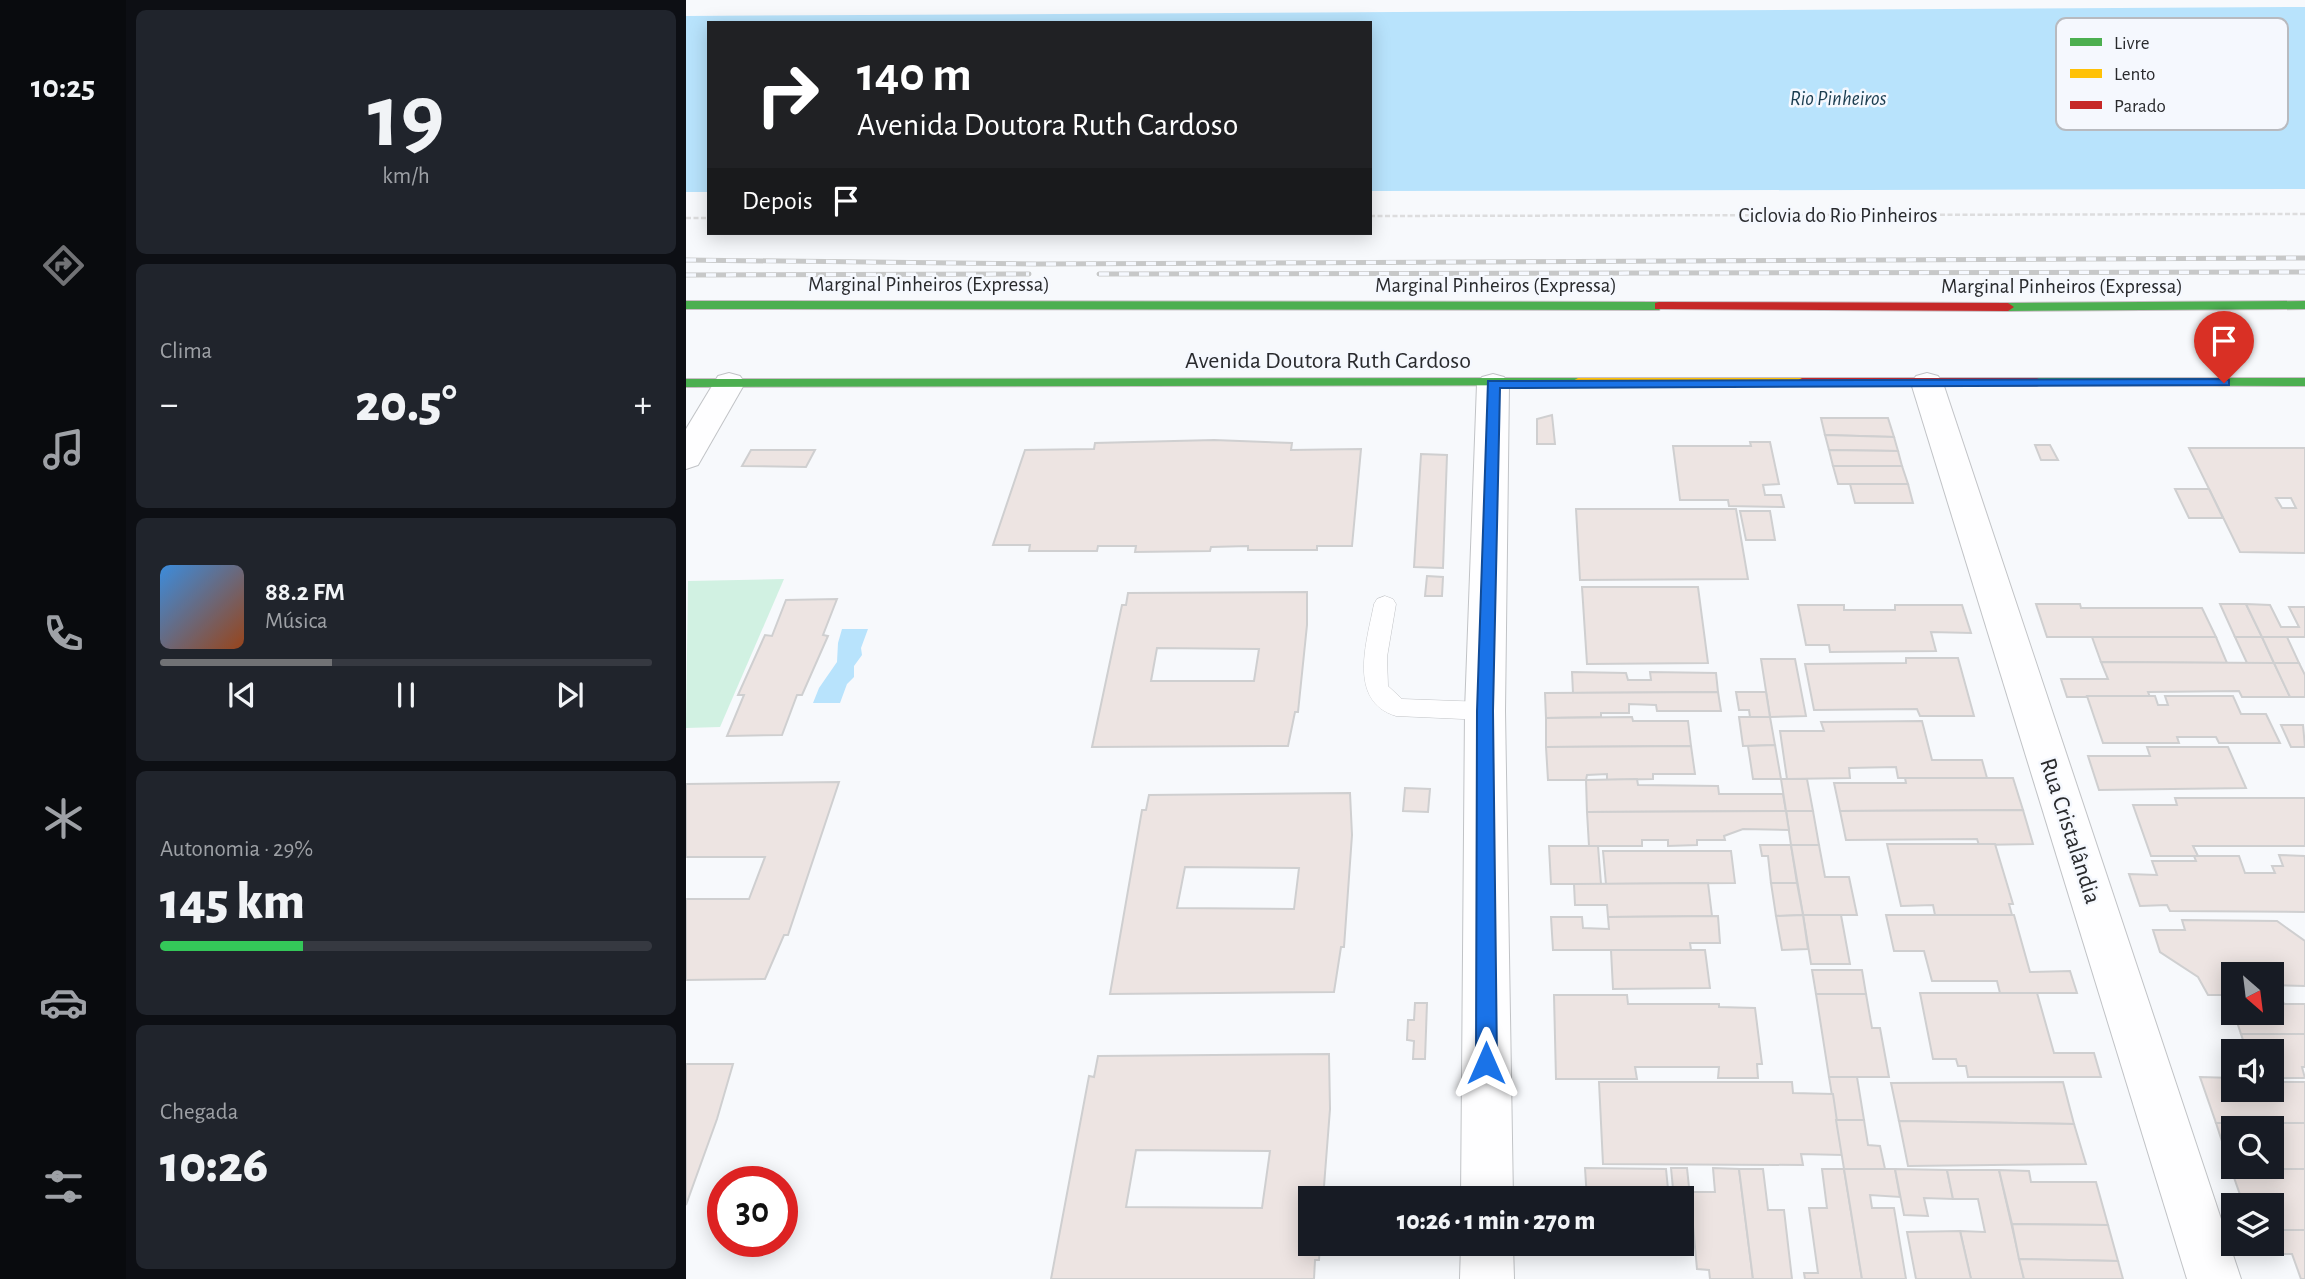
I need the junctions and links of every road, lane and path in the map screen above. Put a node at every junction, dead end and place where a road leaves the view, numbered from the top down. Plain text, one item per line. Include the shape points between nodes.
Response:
1 (2305, 214) edge
2 (1372, 216) edge
3 (686, 218) edge
4 (707, 218) edge
5 (686, 305) edge
6 (2305, 305) edge
7 (2305, 382) edge
8 (686, 383) edge
9 (729, 383) junction
10 (1927, 383) junction
11 (1493, 384) junction
12 (686, 458) edge
13 (1385, 604) dead end
14 (1485, 711) junction
15 (1487, 1186) edge
16 (1487, 1256) edge
17 (1487, 1279) edge
18 (2214, 1279) edge

1 - 2 path, Ciclovia do Rio Pinheiros
3 - 4 path
5 - 6 highway, Marginal Pinheiros (Expressa)
7 - 10 highway, Avenida Doutora Ruth Cardoso
8 - 9 highway, Avenida Doutora Ruth Cardoso
9 - 11 highway, Avenida Doutora Ruth Cardoso
9 - 12 street
10 - 11 highway, Avenida Doutora Ruth Cardoso
10 - 18 street, Rua Cristalândia
11 - 14 street
13 - 14 lane via 1376,689 1396,707
14 - 15 street
16 - 17 street

